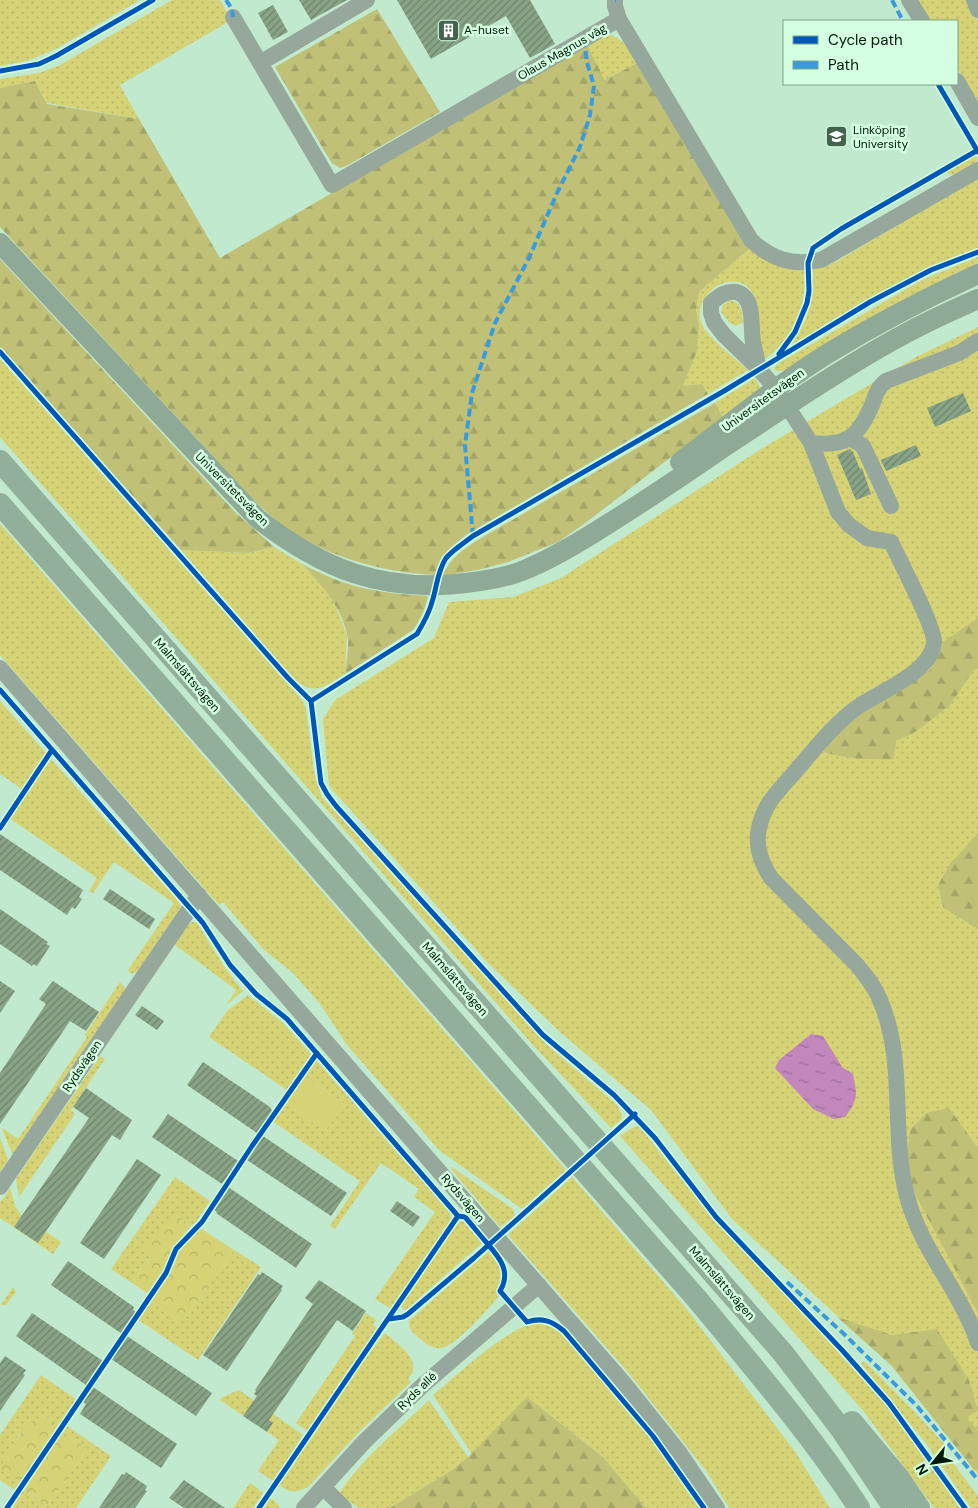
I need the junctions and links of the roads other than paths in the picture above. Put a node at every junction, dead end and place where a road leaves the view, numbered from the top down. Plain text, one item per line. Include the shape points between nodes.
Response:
1 (367, 0) edge
2 (615, 0) edge
3 (909, 0) edge
4 (974, 0) edge
5 (978, 10) edge
6 (233, 17) dead end
7 (619, 19) junction
8 (921, 20) edge
9 (260, 63) junction
10 (958, 83) edge
11 (978, 118) edge
12 (978, 170) edge
13 (0, 243) edge
14 (978, 274) edge
15 (978, 299) edge
16 (978, 341) edge
17 (759, 369) dead end
18 (782, 398) junction
19 (850, 438) junction
20 (811, 443) junction
21 (0, 461) edge
22 (0, 504) edge
23 (891, 506) dead end
24 (0, 668) edge
25 (199, 895) junction
26 (0, 1186) edge
27 (539, 1285) junction
28 (978, 1342) edge
29 (783, 1354) junction
30 (774, 1391) junction
31 (323, 1487) junction
32 (304, 1508) edge
33 (344, 1508) edge
34 (717, 1508) edge
35 (843, 1508) edge
36 (859, 1508) edge
37 (894, 1508) edge
38 (919, 1508) edge

1 - 9 street
2 - 7 street
3 - 8 street
4 - 5 street
6 - 9 street, Olaus Magnus väg
7 - 9 street, Olaus Magnus väg via 332,185
7 - 12 street, Olaus Magnus väg via 752,240 768,254 794,262 821,260
10 - 11 street
13 - 18 main road, Universitetsvägen via 257,518 285,540 334,567 382,581 411,585 462,584 519,572 564,552
14 - 18 main road, Universitetsvägen via 931,296 826,355
15 - 18 main road, Universitetsvägen
16 - 19 street via 959,353 886,381 880,386 866,420
17 - 18 street
18 - 20 street
19 - 20 street via 829,445
19 - 23 street via 863,446
20 - 28 street via 838,512 849,525 868,538 891,542 934,641 931,654 915,672 845,717 781,787 762,817 758,830 759,854 771,878 857,965 880,999 894,1043 900,1154 906,1194 915,1223 972,1324
21 - 29 highway, Malmslättsvägen
22 - 30 highway via 691,1291
24 - 25 street, Rydsvägen
25 - 26 street, Rydsvägen
25 - 27 street, Rydsvägen
27 - 31 street, Ryds allé via 428,1380
27 - 34 street, Rydsvägen via 679,1452
29 - 37 highway, Malmslättsvägen via 841,1429
29 - 38 highway via 843,1412 898,1477
30 - 35 highway
30 - 36 highway
31 - 32 street, Ryds allé
31 - 33 street

